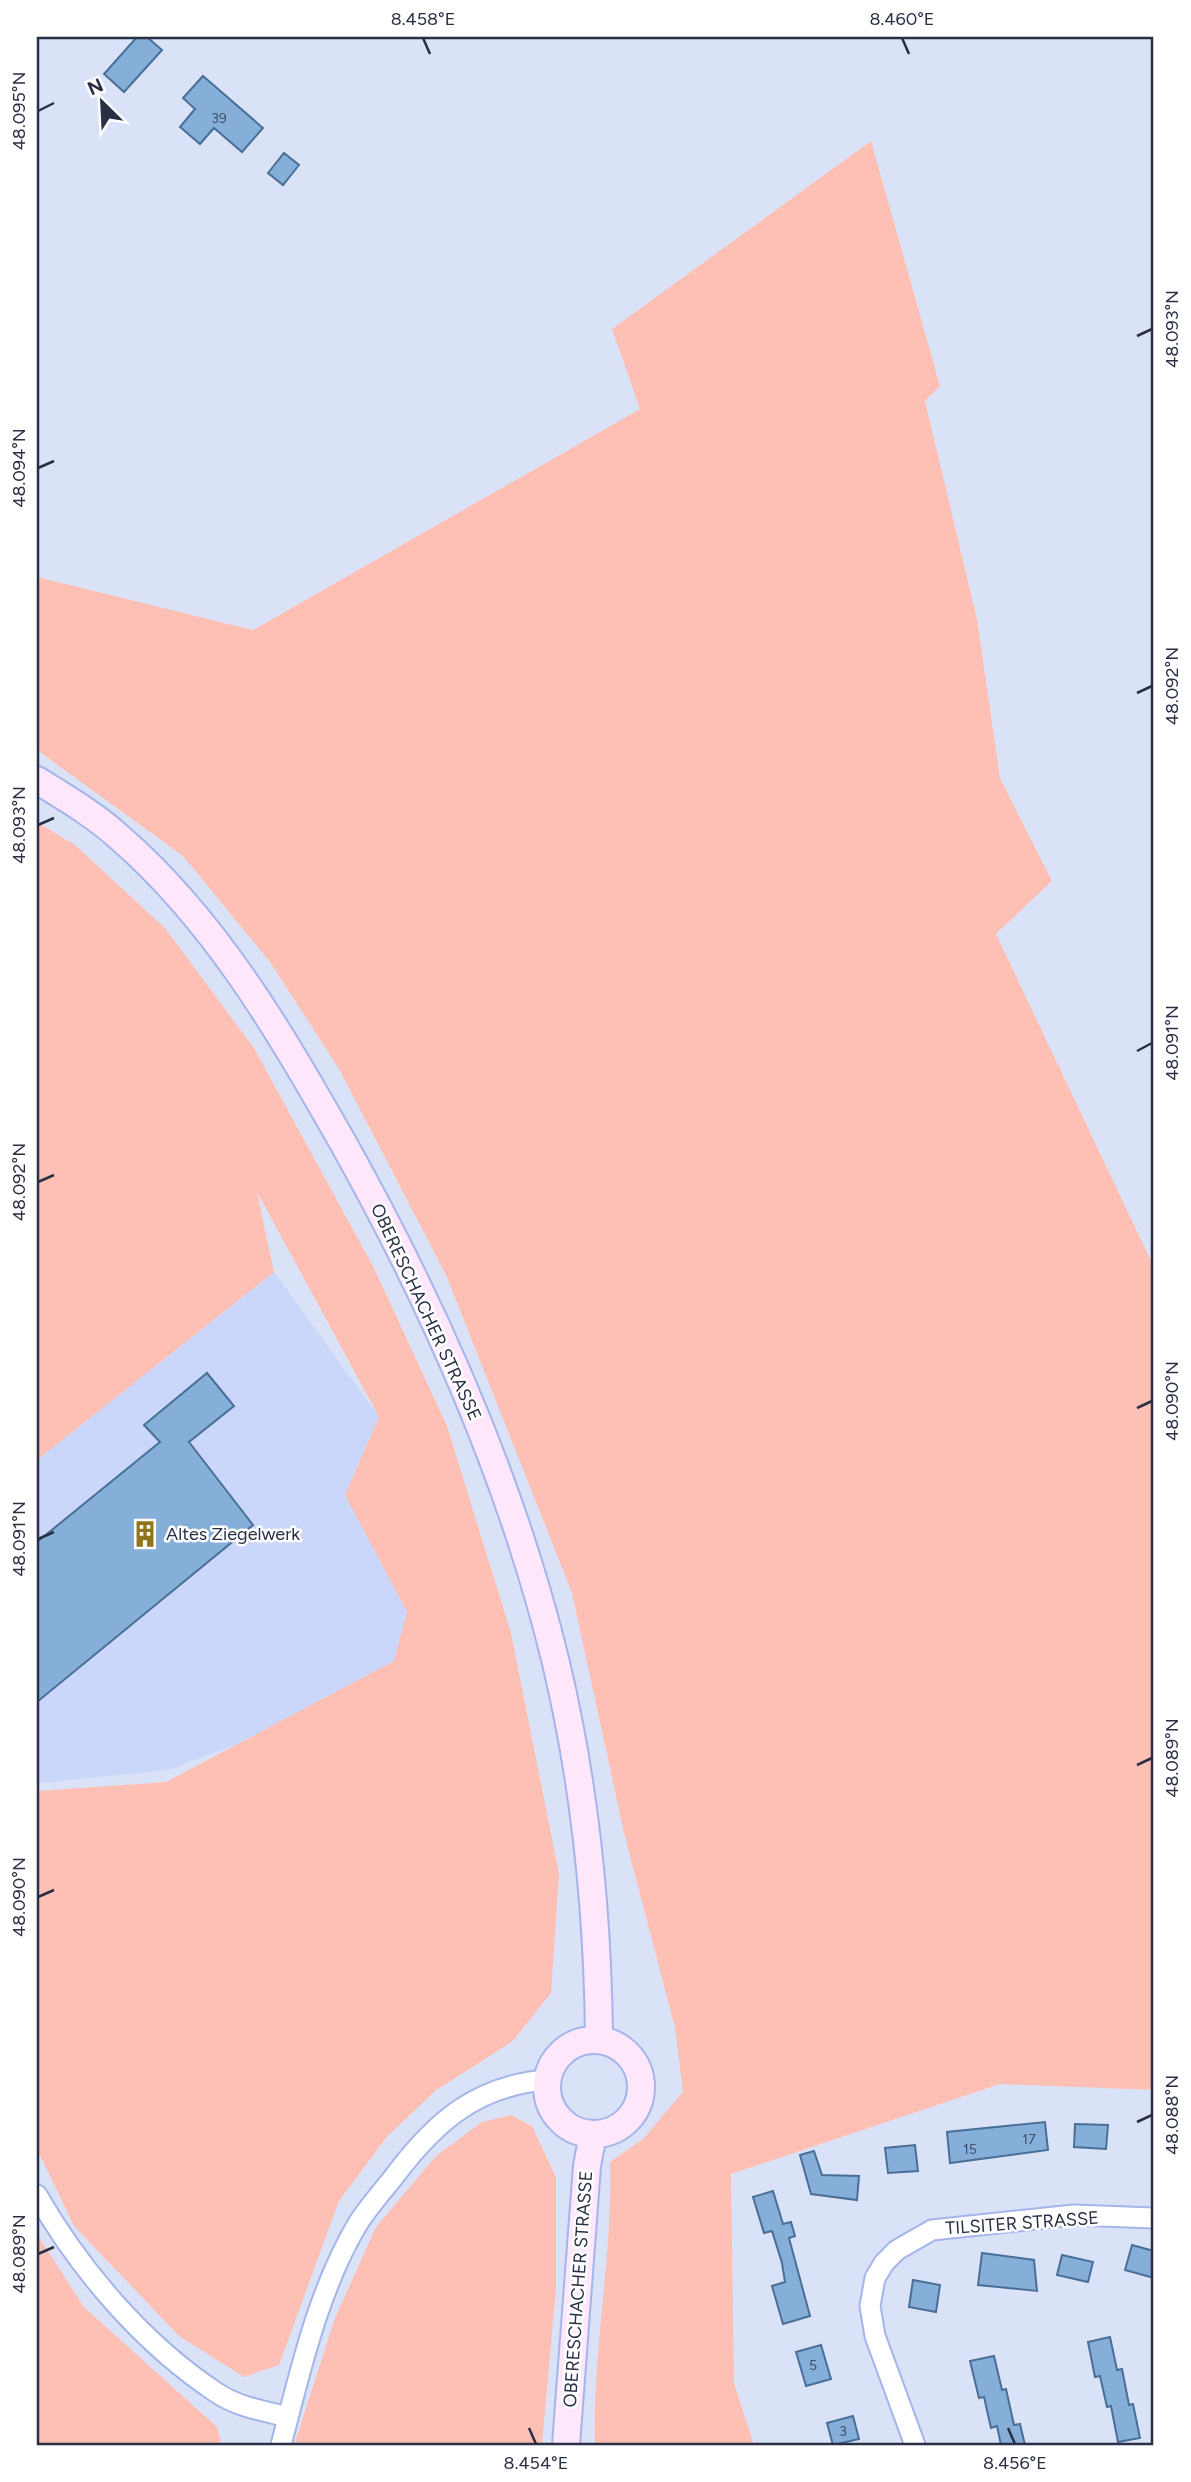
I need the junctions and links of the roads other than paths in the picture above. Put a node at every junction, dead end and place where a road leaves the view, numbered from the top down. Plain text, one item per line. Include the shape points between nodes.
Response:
1 (37, 780) edge
2 (599, 2040) junction
3 (547, 2080) junction
4 (593, 2134) junction
5 (37, 2195) edge
6 (1154, 2218) edge
7 (288, 2417) junction
8 (281, 2445) edge
9 (566, 2445) edge
10 (915, 2445) edge

1 - 2 main road, OBERESCHACHER STRASSE via 116,834 159,873 244,979 367,1185 455,1367 529,1567 563,1696 588,1852
2 - 3 main road via 565,2049
2 - 4 main road via 630,2056 641,2090 626,2121
3 - 4 main road via 558,2117
3 - 7 street via 496,2089 459,2109 418,2144 357,2225 314,2326
4 - 9 main road, OBERESCHACHER STRASSE
5 - 7 street via 58,2232 94,2278 153,2342 218,2394
6 - 10 street, TILSITER STRASSE via 1074,2215 932,2230 897,2250 875,2278 870,2306 875,2336
7 - 8 street

